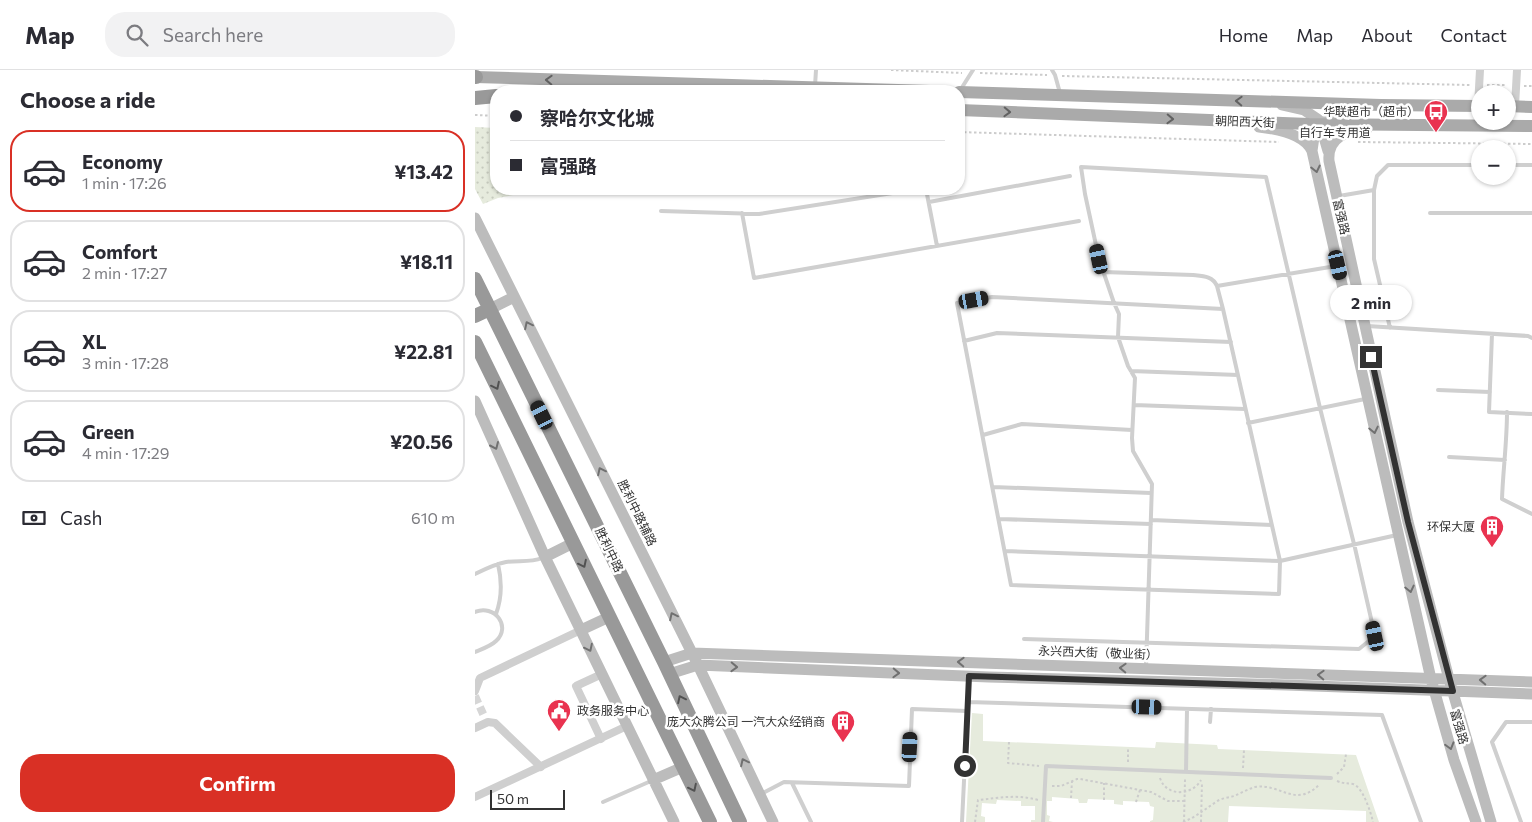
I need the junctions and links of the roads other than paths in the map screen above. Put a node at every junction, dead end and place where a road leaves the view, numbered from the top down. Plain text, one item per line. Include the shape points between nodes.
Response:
1 (815, 70) edge
2 (1052, 70) edge
3 (1480, 70) edge
4 (1517, 70) edge
5 (972, 72) edge
6 (475, 75) edge
7 (737, 85) edge
8 (815, 85) edge
9 (964, 85) edge
10 (1479, 85) edge
11 (1516, 86) edge
12 (965, 92) edge
13 (475, 94) edge
14 (490, 95) edge
15 (1060, 95) junction
16 (490, 96) edge
17 (475, 98) edge
18 (1272, 102) junction
19 (1381, 105) junction
20 (1471, 106) edge
21 (1516, 106) edge
22 (1532, 106) edge
23 (965, 110) edge
24 (1220, 121) junction
25 (1321, 124) junction
26 (1409, 125) junction
27 (1532, 126) edge
28 (1312, 151) junction
29 (1328, 151) junction
30 (1471, 165) edge
31 (1516, 165) edge
32 (1532, 165) edge
33 (1071, 176) dead end
34 (1374, 190) junction
35 (880, 195) edge
36 (928, 195) edge
37 (1337, 197) junction
38 (929, 202) junction
39 (661, 211) dead end
40 (742, 213) junction
41 (1430, 213) dead end
42 (1532, 213) edge
43 (475, 218) edge
44 (1079, 221) dead end
45 (937, 246) junction
46 (1338, 265) junction
47 (1103, 272) junction
48 (1289, 274) junction
49 (475, 279) edge
50 (1217, 286) junction
51 (514, 297) junction
52 (1114, 303) junction
53 (1223, 309) junction
54 (490, 310) junction
55 (475, 316) edge
56 (1365, 326) junction
57 (1391, 328) junction
58 (1492, 334) junction
59 (1119, 337) junction
60 (1532, 338) edge
61 (964, 341) junction
62 (475, 342) edge
63 (1231, 342) junction
64 (1131, 371) junction
65 (1238, 376) junction
66 (1437, 390) dead end
67 (1490, 392) junction
68 (1367, 398) junction
69 (475, 402) edge
70 (1133, 405) junction
71 (1320, 408) junction
72 (1245, 409) junction
73 (1507, 412) junction
74 (1532, 414) edge
75 (1248, 422) junction
76 (1132, 430) junction
77 (983, 435) junction
78 (1449, 457) dead end
79 (1505, 460) junction
80 (993, 487) junction
81 (1151, 493) junction
82 (1532, 514) edge
83 (999, 519) junction
84 (1151, 522) junction
85 (1271, 525) junction
86 (1398, 534) junction
87 (573, 543) junction
88 (1354, 544) junction
89 (1005, 551) junction
90 (1150, 556) junction
91 (545, 557) junction
92 (1280, 561) junction
93 (498, 564) junction
94 (475, 574) edge
95 (1149, 590) junction
96 (475, 612) edge
97 (496, 614) junction
98 (609, 617) junction
99 (581, 630) junction
100 (1024, 639) dead end
101 (1147, 643) junction
102 (475, 652) edge
103 (691, 653) junction
104 (698, 665) junction
105 (666, 668) junction
106 (1146, 669) junction
107 (602, 674) junction
108 (969, 676) junction
109 (1449, 679) junction
110 (1532, 682) edge
111 (1432, 685) junction
112 (475, 691) edge
113 (1453, 691) junction
114 (1532, 694) edge
115 (968, 702) junction
116 (1187, 709) junction
117 (1211, 709) junction
118 (967, 711) junction
119 (1210, 722) dead end
120 (1532, 722) edge
121 (627, 726) junction
122 (475, 728) edge
123 (601, 739) junction
124 (541, 767) junction
125 (683, 767) junction
126 (1185, 772) junction
127 (1331, 778) road end
128 (653, 780) junction
129 (792, 783) junction
130 (760, 794) junction
131 (475, 797) edge
132 (603, 802) dead end
133 (674, 822) edge
134 (710, 822) edge
135 (740, 822) edge
136 (773, 822) edge
137 (811, 822) edge
138 (962, 822) edge
139 (1043, 822) edge
140 (1421, 822) edge
141 (1476, 822) edge
142 (1491, 822) edge
143 (1521, 822) edge

1 - 8 lane
2 - 15 lane
3 - 10 street
4 - 11 street
5 - 9 lane
7 -> 6 main road
12 - 15 main road, 朝阳西大街
13 - 14 main road
18 -> 15 main road, 朝阳西大街
16 - 17 highway
18 - 19 main road, 朝阳西大街
18 - 25 main road via 1304,110
19 - 20 main road, 朝阳西大街
19 - 25 main road via 1341,111
21 - 22 main road
23 -> 24 main road, 朝阳西大街
24 - 25 main road, 朝阳西大街
24 - 28 main road via 1273,128 1297,137
25 - 26 main road, 朝阳西大街
25 - 28 main road
25 - 29 main road, 富强路
26 - 27 main road, 朝阳西大街
26 - 29 main road via 1353,130 1334,141
28 -> 46 main road, 富强路
29 - 37 main road, 富强路
30 - 34 lane via 1388,165 1377,176
31 - 32 lane
33 - 38 lane
34 - 37 lane
34 - 57 lane via 1374,259
35 - 40 lane via 759,214
36 - 38 lane
37 - 56 main road, 富强路
38 - 45 lane
39 - 40 lane
40 - 45 lane via 755,278
41 - 42 lane
43 - 51 main road, 胜利中路辅路
44 - 45 lane
46 - 48 lane
46 - 68 main road, 富强路
47 - 48 lane via 1081,167 1266,177
47 - 50 lane via 1193,275 1208,277
47 - 52 lane
48 - 50 lane
48 - 71 lane
49 - 54 highway, 胜利中路
50 - 53 lane
51 - 54 main road
103 -> 51 main road, 胜利中路辅路
52 - 53 lane
52 - 59 lane via 1119,314
52 - 61 lane via 992,297 957,303
53 - 63 lane
54 - 55 highway
54 - 105 highway, 胜利中路
56 - 57 lane
56 - 109 main road, 富强路 via 1408,522
57 - 58 lane
58 - 60 lane
58 - 67 lane
59 - 61 lane via 997,333
59 - 63 lane
59 - 64 lane
61 - 77 lane
62 -> 87 highway
63 - 65 lane
64 - 65 lane
64 - 70 lane via 1135,378
65 - 72 lane
66 - 67 lane
67 - 73 lane via 1489,412
68 - 71 lane
68 -> 86 main road, 富强路
69 -> 91 main road
70 - 72 lane
70 - 76 lane
71 - 75 lane
71 - 88 lane
72 - 75 lane
73 - 74 lane
73 - 79 lane
75 - 85 lane
76 - 77 lane via 1022,424
76 - 81 lane via 1133,451 1152,484
77 - 80 lane
78 - 79 lane
79 - 82 lane via 1502,499
80 - 81 lane
80 - 83 lane
81 - 84 lane
83 - 84 lane
83 - 89 lane
84 - 85 lane
84 - 90 lane
85 - 92 lane
86 - 88 lane
86 -> 111 main road, 富强路
87 - 91 main road
87 -> 98 highway
88 - 92 lane
88 - 101 lane via 1375,636 1359,649
89 - 90 lane
89 - 95 lane via 1011,585
90 - 92 lane
90 - 95 lane
91 - 93 lane
91 - 99 main road
92 - 95 lane via 1279,594
93 - 94 lane
93 - 97 lane via 501,592
95 - 101 lane
96 - 97 lane via 486,610
97 - 102 lane via 502,625 500,636 493,644
98 - 99 main road
98 - 125 highway
99 -> 107 main road
99 - 112 street via 480,678
100 - 101 lane
101 - 106 lane
103 - 104 main road, 胜利中路辅路
103 - 105 main road, 永兴西大街（敬业街）
106 -> 103 main road, 永兴西大街（敬业街）
104 - 105 main road, 永兴西大街（敬业街）
104 -> 108 main road, 永兴西大街（敬业街）
130 -> 104 main road, 胜利中路辅路
135 -> 105 highway, 胜利中路
111 -> 106 main road, 永兴西大街（敬业街）
107 - 121 main road
107 - 123 street via 576,686
108 - 111 main road, 永兴西大街（敬业街）
108 - 115 lane
110 -> 109 main road, 永兴西大街（敬业街）
109 - 111 main road, 永兴西大街（敬业街）
109 - 113 main road, 富强路
111 - 113 main road, 永兴西大街（敬业街）
111 -> 141 main road, 富强路
113 - 114 main road, 永兴西大街（敬业街）
113 - 142 main road, 富强路
115 - 116 lane
115 - 118 lane
116 - 117 lane
116 - 126 lane
117 - 119 lane
117 - 140 lane via 1382,715
118 - 129 lane via 912,709 909,786
118 - 138 lane
120 - 143 lane via 1506,722 1492,742
121 - 123 street
121 - 128 main road
122 - 124 street via 486,719 495,723
123 - 124 street
124 - 131 street
125 - 128 main road
125 -> 134 highway
126 - 127 lane
126 - 139 lane via 1046,766
128 - 132 lane
128 - 133 main road
129 - 130 lane via 784,782
129 - 137 lane
130 - 136 main road, 胜利中路辅路

